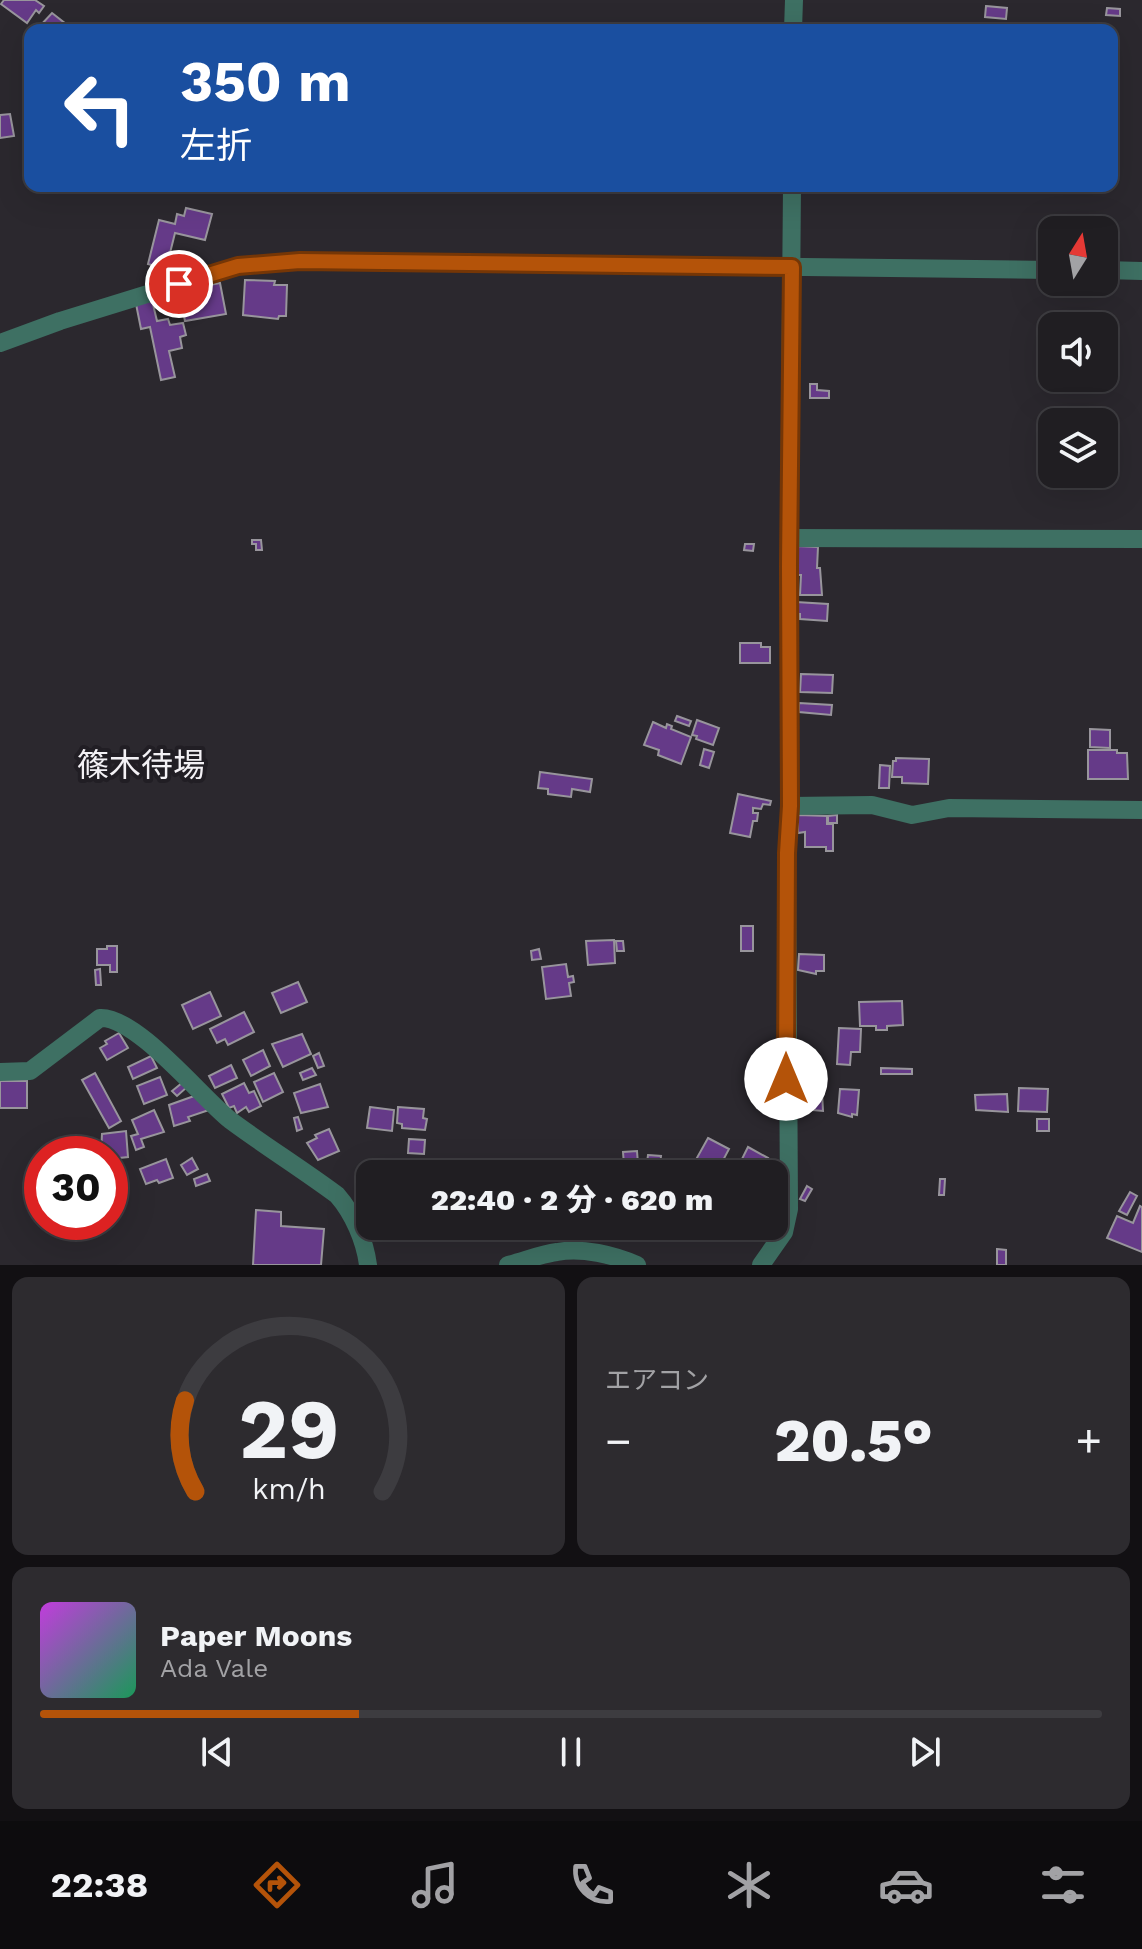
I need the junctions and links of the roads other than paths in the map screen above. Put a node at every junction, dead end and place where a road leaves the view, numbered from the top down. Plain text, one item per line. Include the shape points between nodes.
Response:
1 (794, 0) edge
2 (793, 24) edge
3 (792, 192) edge
4 (792, 267) junction
5 (1038, 270) edge
6 (1118, 270) edge
7 (1142, 271) edge
8 (0, 343) edge
9 (789, 538) junction
10 (1142, 539) edge
11 (790, 806) junction
12 (1142, 810) edge
13 (0, 1072) edge
14 (368, 1265) edge
15 (508, 1265) edge
16 (637, 1265) edge
17 (761, 1265) edge

1 - 2 street
3 - 4 street
4 - 5 street
4 - 8 street via 300,261 238,266
4 - 9 street
6 - 7 street
9 - 10 street
9 - 11 street
11 - 12 street via 872,805 912,815 949,808
11 - 17 street via 789,1209 784,1232
13 - 14 street via 30,1071 100,1018 121,1022 227,1117 337,1195 356,1228
15 - 16 street via 574,1250

